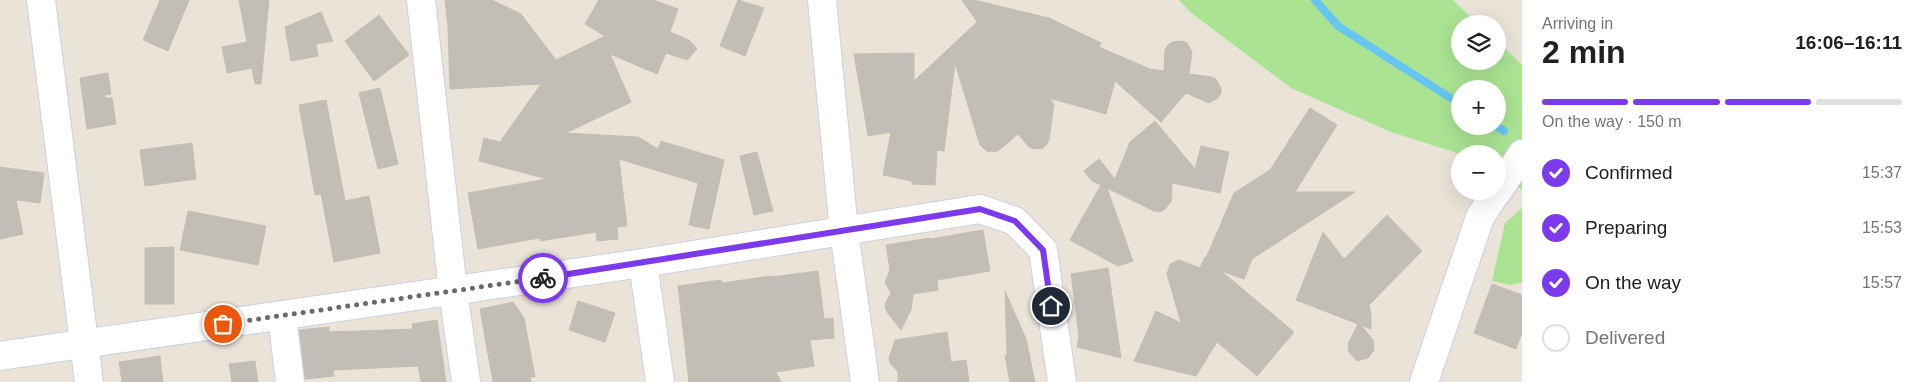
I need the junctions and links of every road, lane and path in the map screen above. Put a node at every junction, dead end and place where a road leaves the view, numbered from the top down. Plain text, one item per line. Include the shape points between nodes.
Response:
1 (41, 0) edge
2 (421, 0) edge
3 (822, 0) edge
4 (1522, 154) edge
5 (1506, 178) edge
6 (1491, 200) edge
7 (844, 231) junction
8 (643, 263) junction
9 (453, 291) junction
10 (282, 316) junction
11 (84, 345) junction
12 (0, 356) edge
13 (90, 382) edge
14 (290, 382) edge
15 (466, 382) edge
16 (660, 382) edge
17 (865, 382) edge
18 (1062, 382) edge
19 (1424, 382) edge

1 - 11 street
2 - 9 street
3 - 7 street
4 - 5 street
6 - 19 street via 1480,217
7 - 8 street
7 - 17 street
7 - 18 street via 980,209 1015,221 1043,250
8 - 9 street
8 - 16 street
9 - 10 street
9 - 15 street
10 - 11 street
10 - 14 street
11 - 12 street
11 - 13 street

